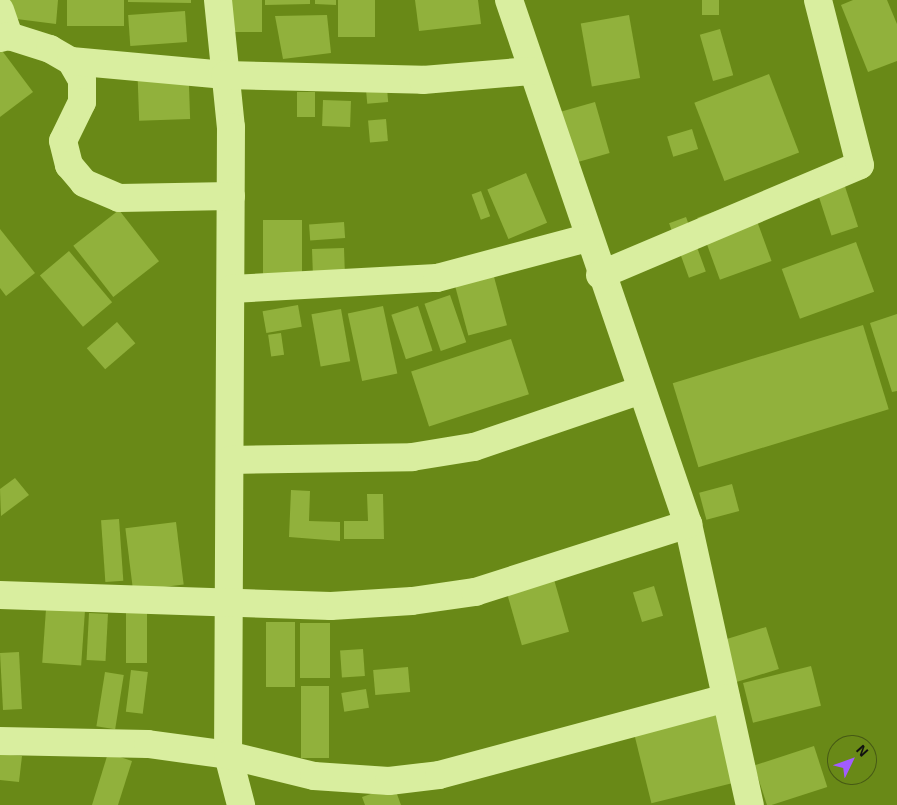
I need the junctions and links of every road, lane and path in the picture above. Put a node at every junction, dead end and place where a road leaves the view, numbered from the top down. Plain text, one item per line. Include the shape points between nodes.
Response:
1 (218, 0) edge
2 (508, 0) edge
3 (818, 0) edge
4 (0, 10) edge
5 (5, 37) edge
6 (71, 61) junction
7 (530, 71) junction
8 (225, 75) junction
9 (231, 196) junction
10 (587, 238) junction
11 (600, 275) junction
12 (231, 289) junction
13 (641, 390) junction
14 (230, 460) junction
15 (688, 524) junction
16 (0, 595) edge
17 (229, 604) junction
18 (726, 698) junction
19 (0, 741) edge
20 (228, 755) junction
21 (241, 805) edge
22 (750, 805) edge

1 - 8 street
2 - 7 street
3 - 11 street via 860,165
4 - 5 street
5 - 6 street via 50,49
6 - 8 street
6 - 9 street via 82,80 82,102 63,141 69,165 84,183 119,198
7 - 8 street via 423,80
7 - 10 street
8 - 9 street via 231,126
9 - 12 street
10 - 11 street
10 - 12 street via 437,278
11 - 13 street
12 - 14 street
13 - 14 street via 474,447 412,457
13 - 15 street
14 - 17 street
15 - 17 street via 475,592 331,606
15 - 18 street
16 - 17 street
17 - 20 street
18 - 20 street via 439,775 389,781 314,776
18 - 22 street
19 - 20 street via 148,744
20 - 21 street

